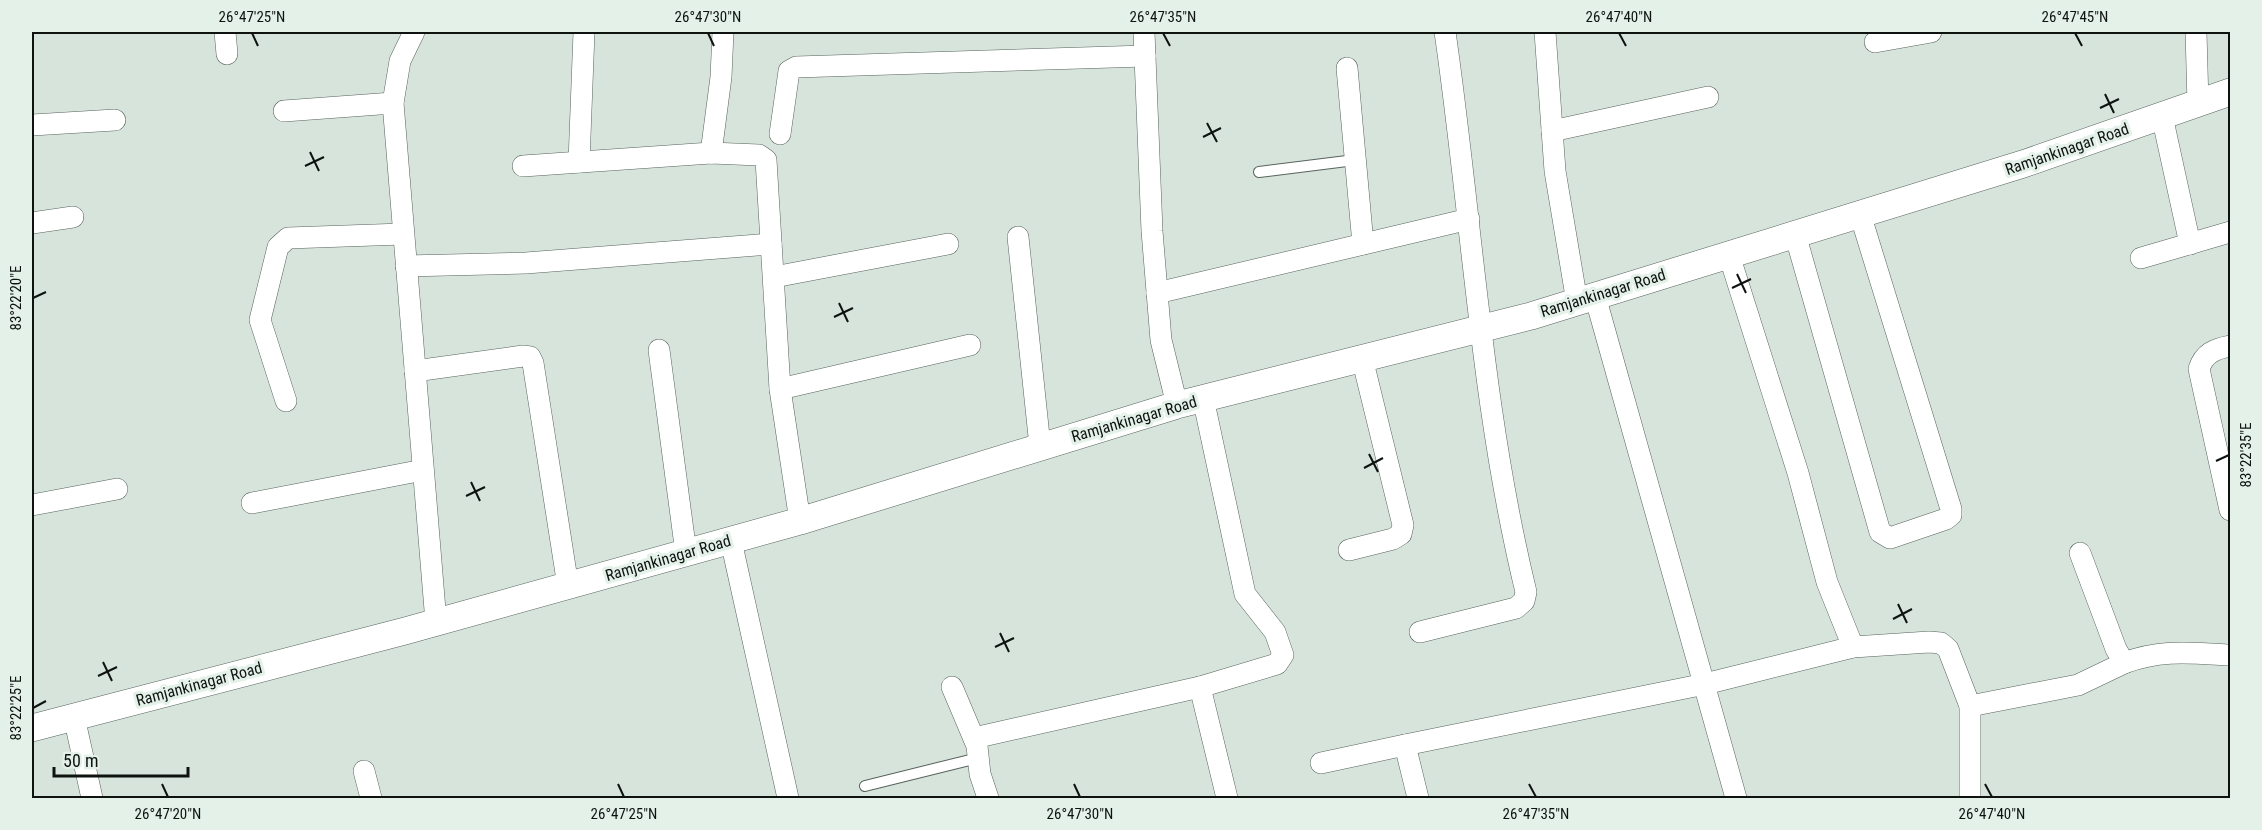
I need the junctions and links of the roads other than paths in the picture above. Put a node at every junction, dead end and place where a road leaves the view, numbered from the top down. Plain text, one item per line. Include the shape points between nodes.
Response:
1 (225, 32) edge
2 (414, 32) edge
3 (584, 32) edge
4 (723, 32) edge
5 (1144, 32) edge
6 (1445, 32) edge
7 (1545, 32) edge
8 (1927, 32) edge
9 (2196, 32) edge
10 (1875, 42) dead end
11 (227, 54) dead end
12 (1145, 56) junction
13 (1347, 68) dead end
14 (2230, 92) edge
15 (1708, 96) dead end
16 (393, 103) junction
17 (2198, 104) junction
18 (284, 111) dead end
19 (2162, 116) junction
20 (115, 120) dead end
21 (32, 125) edge
22 (1552, 131) junction
23 (780, 134) dead end
24 (711, 153) junction
25 (1355, 160) junction
26 (579, 162) junction
27 (523, 166) dead end
28 (1259, 172) dead end
29 (1860, 214) junction
30 (73, 217) dead end
31 (1469, 219) junction
32 (32, 223) edge
33 (2230, 232) edge
34 (404, 234) junction
35 (1795, 234) junction
36 (1018, 237) dead end
37 (771, 244) junction
38 (948, 244) dead end
39 (1363, 244) junction
40 (2190, 244) junction
41 (1729, 255) junction
42 (2141, 258) dead end
43 (406, 266) junction
44 (774, 278) junction
45 (1157, 293) junction
46 (1586, 299) junction
47 (1482, 328) junction
48 (970, 345) dead end
49 (2230, 346) edge
50 (659, 351) dead end
51 (1362, 358) junction
52 (415, 371) junction
53 (780, 389) junction
54 (1203, 398) junction
55 (286, 401) dead end
56 (1177, 405) junction
57 (1040, 446) junction
58 (423, 470) junction
59 (117, 489) dead end
60 (252, 503) dead end
61 (32, 505) edge
62 (2230, 510) edge
63 (800, 521) junction
64 (731, 541) junction
65 (1349, 550) dead end
66 (686, 553) junction
67 (2080, 554) dead end
68 (568, 586) junction
69 (436, 622) junction
70 (1420, 632) dead end
71 (1853, 647) junction
72 (2230, 655) edge
73 (2124, 663) junction
74 (1705, 684) junction
75 (952, 687) dead end
76 (1200, 687) junction
77 (1970, 706) junction
78 (74, 717) junction
79 (32, 728) edge
80 (1405, 745) junction
81 (976, 748) junction
82 (1321, 763) dead end
83 (364, 771) dead end
84 (865, 786) dead end
85 (92, 798) edge
86 (371, 798) edge
87 (788, 798) edge
88 (987, 798) edge
89 (1227, 798) edge
90 (1418, 798) edge
91 (1736, 798) edge
92 (1970, 798) edge

1 - 11 street
2 - 16 street via 400,61
3 - 26 street
4 - 24 street via 722,77
5 - 12 street
6 - 31 street
7 - 22 street
8 - 10 street
9 - 17 street
12 - 23 street via 796,67 789,71
12 - 45 street
13 - 25 street
14 - 17 street, Ramjankinagar Road
15 - 22 street
16 - 18 street
16 - 34 street
17 - 19 street, Ramjankinagar Road
19 - 29 street, Ramjankinagar Road via 2023,165
19 - 40 street
20 - 21 street
22 - 46 street via 1555,171
24 - 26 street
24 - 37 street via 759,155 766,160
25 - 28 lane
25 - 39 street
26 - 27 street
29 - 35 street, Ramjankinagar Road
29 - 35 street via 1951,510 1946,519 1890,538 1880,532
30 - 32 street
31 - 39 street
31 - 47 street
33 - 40 street
34 - 43 street
34 - 55 street via 288,238 281,242 260,320
35 - 41 street, Ramjankinagar Road
36 - 57 street
37 - 43 street via 525,262
37 - 44 street
38 - 44 street
39 - 45 street
40 - 42 street
41 - 46 street, Ramjankinagar Road
41 - 71 street via 1798,473 1827,582
43 - 52 street
44 - 53 street
45 - 56 street via 1161,340
46 - 47 street, Ramjankinagar Road
46 - 74 street
47 - 51 street, Ramjankinagar Road
47 - 70 street via 1483,361 1508,519 1526,592 1516,609
48 - 53 street
49 - 62 street via 2209,353 2199,369
50 - 66 street
51 - 54 street, Ramjankinagar Road
51 - 65 street via 1403,525 1401,534 1393,539
52 - 58 street
52 - 68 street via 530,357
53 - 63 street
54 - 56 street, Ramjankinagar Road
54 - 76 street via 1245,594 1275,632 1282,655 1277,664
56 - 57 street, Ramjankinagar Road
57 - 63 street, Ramjankinagar Road
58 - 60 street
58 - 69 street
59 - 61 street
63 - 64 street, Ramjankinagar Road
64 - 66 street, Ramjankinagar Road
64 - 87 street
66 - 68 street, Ramjankinagar Road
67 - 73 street
68 - 69 street, Ramjankinagar Road
69 - 78 street, Ramjankinagar Road
71 - 74 street
71 - 77 street via 1941,643 1948,649
72 - 73 street via 2168,651
73 - 77 street via 2078,686
74 - 80 street
74 - 91 street
75 - 81 street
76 - 81 street
76 - 89 street
77 - 92 street
78 - 79 street, Ramjankinagar Road
78 - 85 street
80 - 82 street
80 - 90 street
81 - 84 lane
81 - 88 street
83 - 86 street

